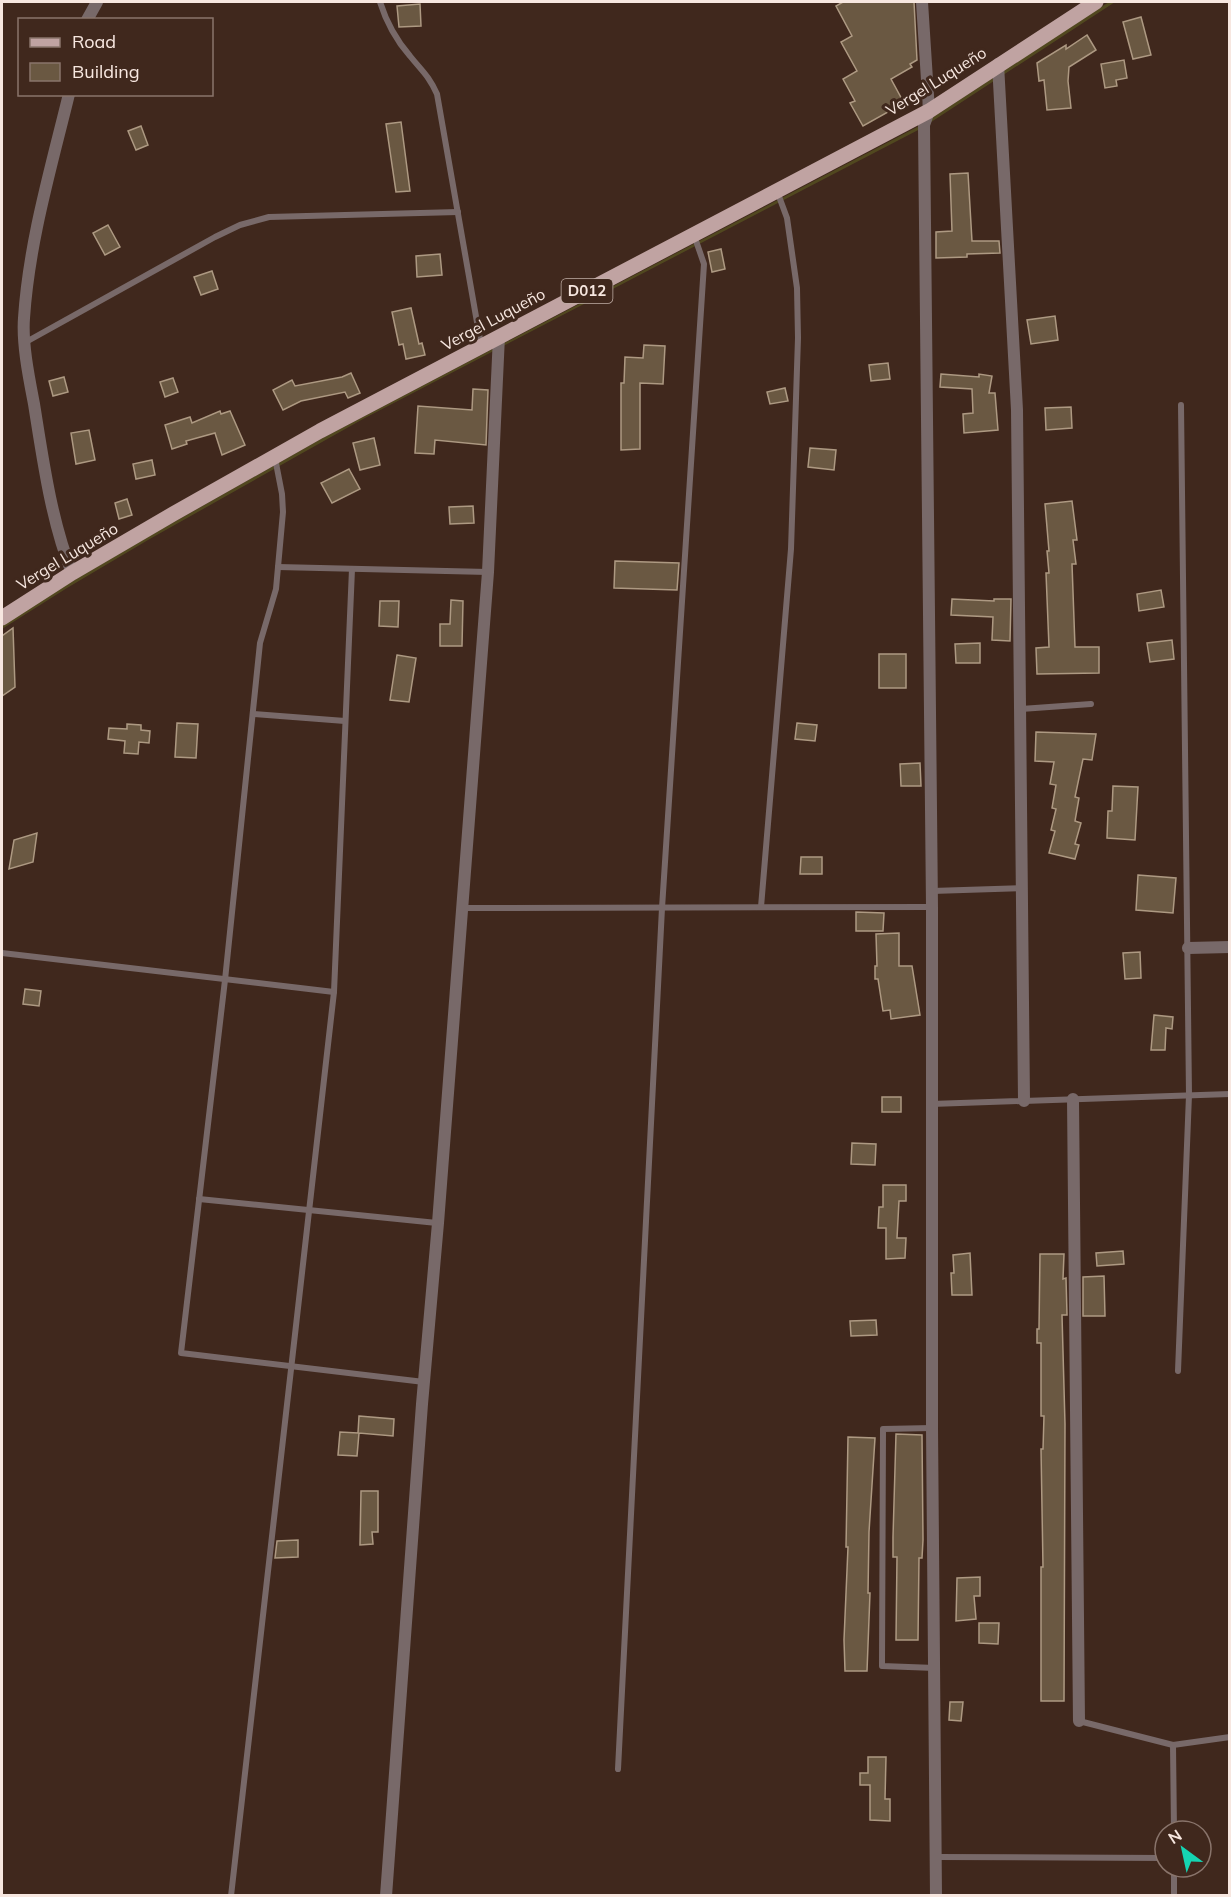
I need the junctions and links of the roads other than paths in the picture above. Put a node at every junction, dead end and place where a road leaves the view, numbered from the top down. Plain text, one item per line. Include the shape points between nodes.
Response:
1 (97, 2) edge
2 (380, 2) edge
3 (922, 2) edge
4 (1096, 2) edge
5 (88, 18) edge
6 (998, 64) junction
7 (69, 96) edge
8 (929, 111) junction
9 (777, 190) junction
10 (458, 212) junction
11 (694, 234) junction
12 (499, 336) junction
13 (26, 342) junction
14 (481, 345) junction
15 (1181, 405) dead end
16 (274, 458) junction
17 (278, 567) junction
18 (352, 570) junction
19 (488, 572) junction
20 (72, 573) junction
21 (2, 618) edge
22 (1090, 704) dead end
23 (1021, 710) junction
24 (253, 714) junction
25 (345, 721) junction
26 (1022, 888) junction
27 (932, 891) junction
28 (761, 907) junction
29 (932, 907) junction
30 (463, 908) junction
31 (662, 908) junction
32 (1230, 947) edge
33 (1188, 948) junction
34 (2, 953) edge
35 (225, 980) junction
36 (334, 992) junction
37 (1230, 1094) edge
38 (1190, 1095) junction
39 (1073, 1099) junction
40 (1024, 1101) junction
41 (931, 1104) junction
42 (199, 1200) junction
43 (309, 1210) junction
44 (438, 1224) junction
45 (291, 1366) junction
46 (1178, 1371) dead end
47 (424, 1382) junction
48 (932, 1428) junction
49 (934, 1668) junction
50 (1079, 1720) joint
51 (1230, 1737) edge
52 (1173, 1745) junction
53 (618, 1769) dead end
54 (1174, 1819) edge
55 (936, 1857) junction
56 (1153, 1858) edge
57 (1174, 1879) edge
58 (231, 1896) edge
59 (386, 1896) edge
60 (936, 1896) edge
61 (1174, 1896) edge

1 - 5 street
2 - 10 lane via 397,39 430,78 437,94
3 - 8 street
4 - 6 main road, Vergel Luqueño / D012
6 - 8 main road, Vergel Luqueño / D012
6 - 23 street via 1017,411
7 - 13 street via 29,266 23,321
8 - 9 main road, Vergel Luqueño / D012
8 - 27 street via 924,125
9 - 11 main road, Vergel Luqueño / D012
9 - 28 lane via 787,218 797,288 798,339 791,549
10 - 13 lane via 269,216 215,237
10 - 14 lane
11 - 12 main road, Vergel Luqueño / D012
11 - 31 lane via 704,264
12 - 14 main road, Vergel Luqueño / D012
12 - 19 street
13 - 20 street via 42,455 62,548
14 - 16 main road, Vergel Luqueño / D012
15 - 33 lane
16 - 17 lane via 283,512
16 - 20 main road, Vergel Luqueño / D012
17 - 18 lane
17 - 24 lane via 276,589 260,643
18 - 19 lane
18 - 25 lane
19 - 30 street
20 - 21 main road, Vergel Luqueño / D012
22 - 23 lane
23 - 26 street
24 - 25 lane
24 - 35 lane
25 - 36 lane
26 - 27 lane
26 - 40 street
27 - 29 street
28 - 29 lane
28 - 31 lane
29 - 41 street
30 - 31 lane
30 - 44 street
31 - 53 lane
32 - 33 street
33 - 38 lane
34 - 35 lane
35 - 36 lane
35 - 42 lane
36 - 43 lane
37 - 38 lane
38 - 39 lane
38 - 46 lane
39 - 40 lane
39 - 50 street
40 - 41 lane
41 - 48 street
42 - 43 lane
42 - 45 lane via 181,1353
43 - 44 lane
43 - 45 lane
44 - 47 street
45 - 47 lane
45 - 58 lane
47 - 59 street
48 - 49 street
48 - 49 lane via 883,1429 882,1666
49 - 55 street
50 - 52 lane
51 - 52 lane
52 - 54 lane
55 - 56 lane
55 - 60 street
57 - 61 lane

